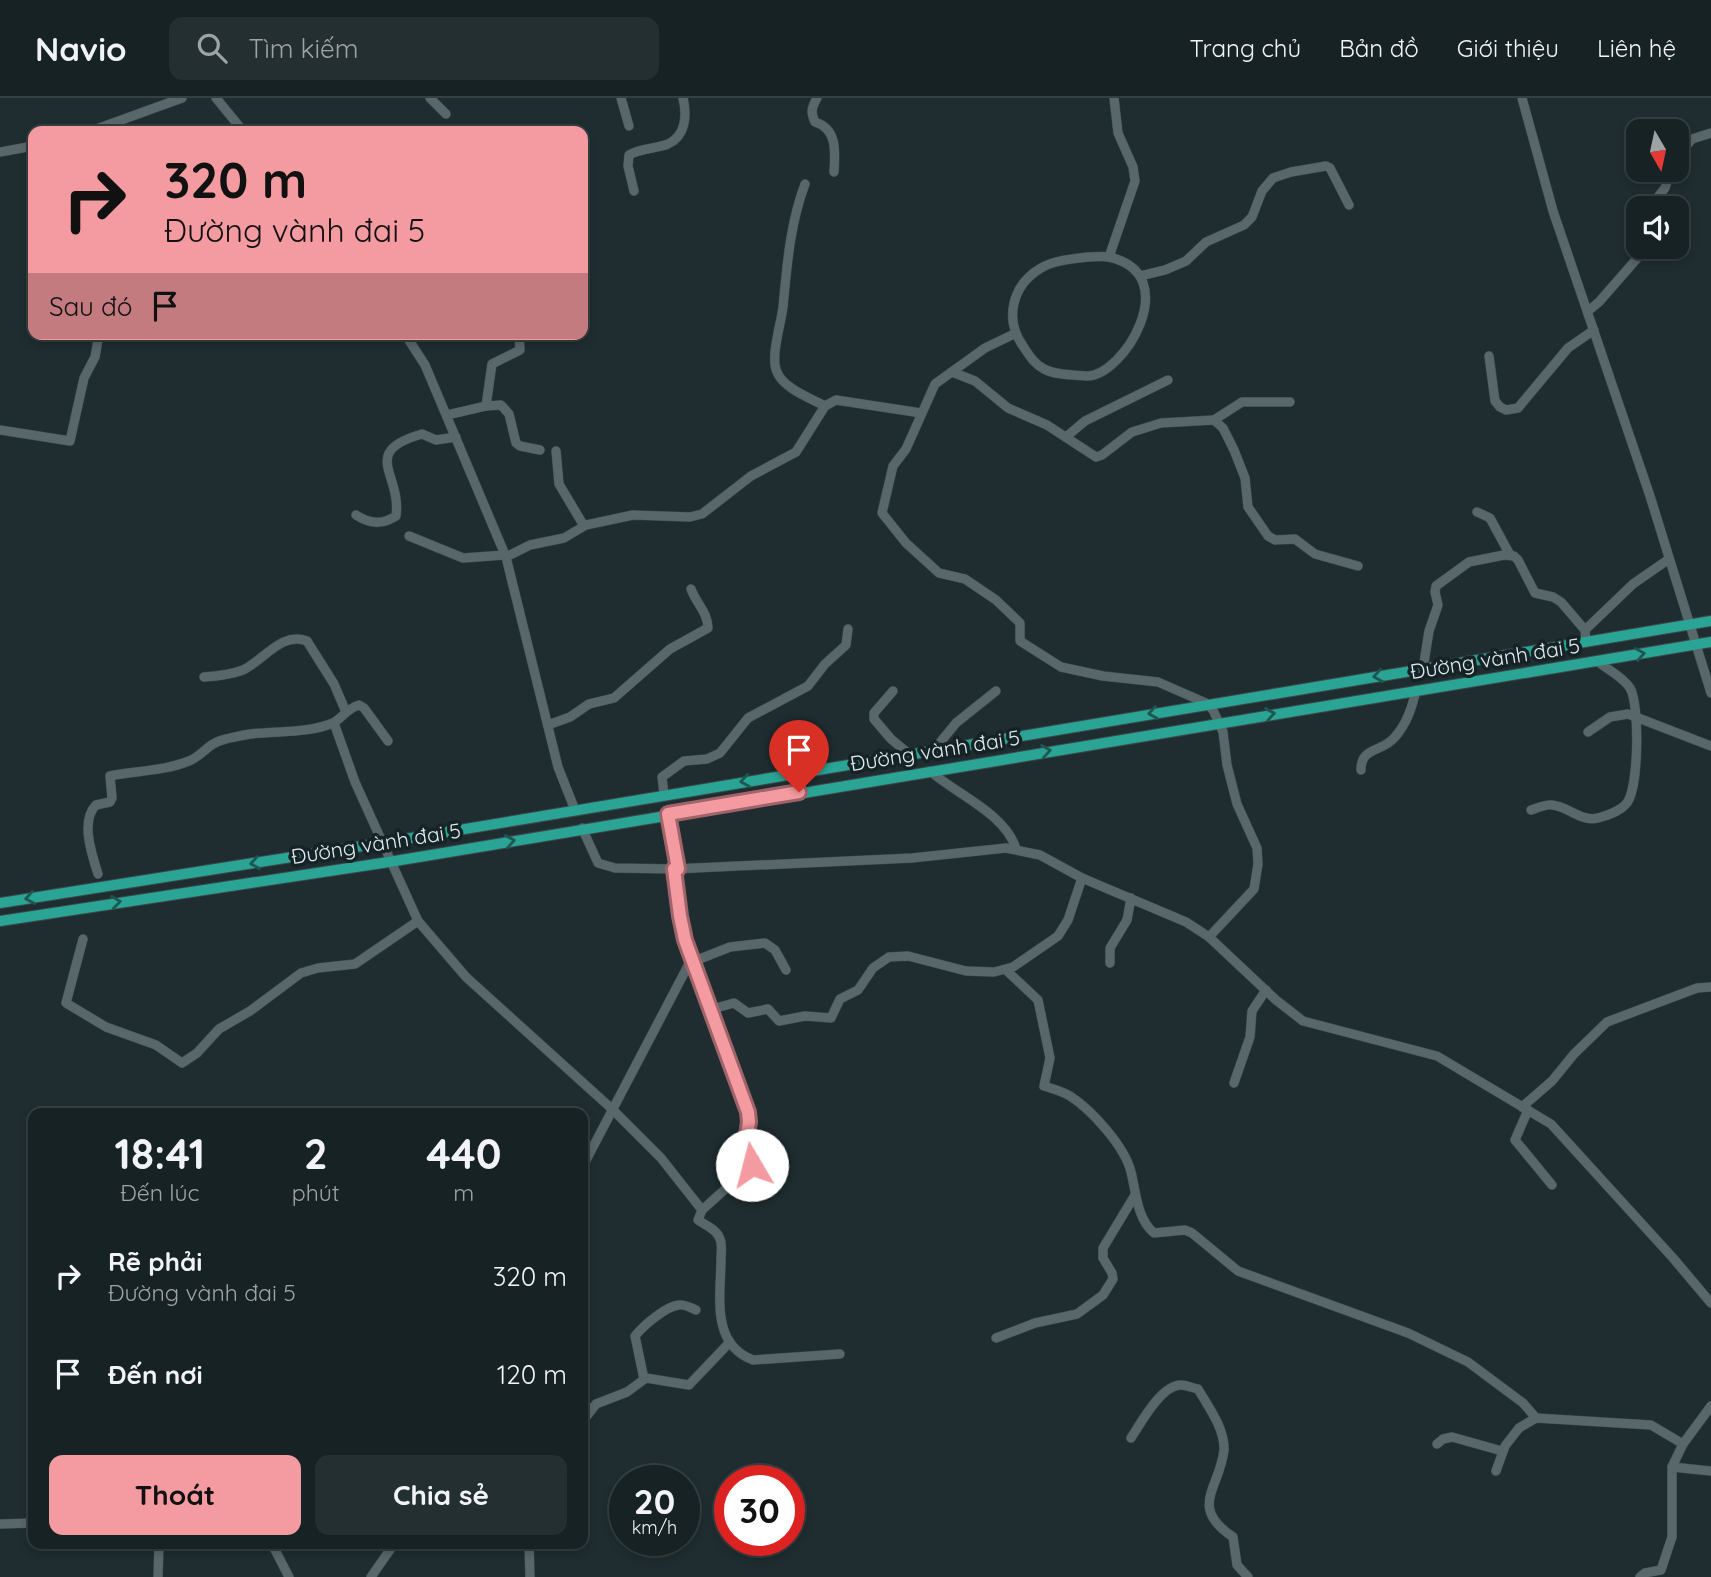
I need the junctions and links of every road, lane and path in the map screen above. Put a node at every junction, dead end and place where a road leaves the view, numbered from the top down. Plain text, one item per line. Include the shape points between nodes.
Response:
1 (182, 98) edge
2 (216, 98) edge
3 (430, 98) edge
4 (621, 98) edge
5 (683, 98) edge
6 (817, 98) edge
7 (1114, 98) edge
8 (1522, 98) edge
9 (446, 114) dead end
10 (107, 126) edge
11 (239, 126) edge
12 (629, 126) dead end
13 (1711, 133) edge
14 (1689, 143) edge
15 (28, 147) edge
16 (0, 152) edge
17 (834, 172) dead end
18 (805, 184) dead end
19 (634, 191) dead end
20 (1349, 205) dead end
21 (1109, 257) junction
22 (1637, 259) edge
23 (1140, 276) junction
24 (1588, 311) junction
25 (1594, 330) junction
26 (1014, 334) junction
27 (98, 340) edge
28 (409, 340) edge
29 (519, 340) edge
30 (1489, 356) dead end
31 (952, 372) junction
32 (1168, 380) dead end
33 (1290, 402) dead end
34 (486, 406) junction
35 (825, 406) junction
36 (922, 413) junction
37 (447, 415) junction
38 (1214, 420) junction
39 (0, 430) edge
40 (456, 437) junction
41 (1066, 437) junction
42 (540, 450) dead end
43 (556, 451) dead end
44 (1477, 512) dead end
45 (356, 515) dead end
46 (584, 526) junction
47 (408, 536) dead end
48 (1510, 555) junction
49 (506, 556) junction
50 (1669, 559) junction
51 (1358, 566) dead end
52 (691, 589) dead end
53 (1711, 621) edge
54 (1689, 624) junction
55 (848, 629) dead end
56 (1585, 636) junction
57 (1711, 642) edge
58 (1695, 644) junction
59 (1597, 660) junction
60 (1423, 669) junction
61 (204, 677) dead end
62 (1416, 690) junction
63 (893, 691) dead end
64 (996, 691) dead end
65 (1711, 693) edge
66 (1208, 704) junction
67 (346, 712) junction
68 (1636, 718) junction
69 (334, 723) junction
70 (1219, 723) junction
71 (548, 725) junction
72 (1588, 732) dead end
73 (388, 741) dead end
74 (1711, 746) edge
75 (934, 750) junction
76 (909, 754) junction
77 (1361, 770) dead end
78 (930, 771) junction
79 (664, 794) junction
80 (575, 810) junction
81 (1531, 810) dead end
82 (668, 814) junction
83 (582, 828) junction
84 (381, 843) junction
85 (1016, 849) junction
86 (389, 862) junction
87 (676, 869) junction
88 (98, 874) dead end
89 (1082, 878) junction
90 (76, 891) junction
91 (1131, 898) junction
92 (0, 903) edge
93 (78, 907) junction
94 (0, 921) edge
95 (418, 921) junction
96 (1209, 937) junction
97 (83, 939) dead end
98 (692, 961) junction
99 (1110, 963) dead end
100 (786, 970) dead end
101 (1006, 970) junction
102 (1711, 987) edge
103 (1266, 990) junction
104 (712, 1009) junction
105 (1234, 1083) dead end
106 (1525, 1108) junction
107 (612, 1109) junction
108 (588, 1156) edge
109 (1552, 1185) dead end
110 (1135, 1195) junction
111 (702, 1210) junction
112 (1711, 1303) edge
113 (696, 1310) dead end
114 (996, 1338) dead end
115 (730, 1342) junction
116 (840, 1354) dead end
117 (645, 1379) junction
118 (1711, 1406) edge
119 (588, 1414) edge
120 (1536, 1418) junction
121 (1131, 1438) dead end
122 (1437, 1444) dead end
123 (1682, 1444) junction
124 (1502, 1451) junction
125 (1672, 1467) junction
126 (1496, 1471) dead end
127 (1711, 1471) edge
128 (0, 1524) edge
129 (28, 1524) edge
130 (159, 1549) edge
131 (275, 1549) edge
132 (391, 1549) edge
133 (529, 1549) edge
134 (158, 1577) edge
135 (289, 1577) edge
136 (371, 1577) edge
137 (530, 1577) edge
138 (1248, 1577) edge
139 (1640, 1577) edge

1 - 10 street
2 - 11 street
3 - 9 street
4 - 12 street
5 - 19 street via 685,120 678,136 668,144 629,155
6 - 17 street via 812,116 833,138
7 - 21 street via 1118,133 1135,181
8 - 24 street via 1553,211
13 - 14 street
15 - 16 street
18 - 35 street via 791,235 774,362 779,377
20 - 23 street via 1326,166 1273,178 1244,225 1206,242 1186,261
21 - 23 street
21 - 26 street via 1070,259 1040,269 1014,300
22 - 24 street
23 - 26 street via 1147,301 1144,315 1123,354 1093,376 1042,369
24 - 25 street
25 - 30 street via 1568,348 1512,410 1494,401
25 - 50 street
26 - 31 street
27 - 39 street via 70,441
28 - 37 street
29 - 34 street via 520,350 492,364
31 - 36 street via 935,384
31 - 41 street via 975,382 1008,408
32 - 41 street via 1085,421
33 - 38 street via 1242,402
34 - 37 street
34 - 42 street via 506,409 516,443
35 - 36 street via 844,400
35 - 46 street via 796,452 751,476 702,514 633,515
36 - 66 street via 893,467 881,509 906,543 939,573 965,579 996,600 1020,623 1020,641 1061,667 1158,682
37 - 40 street
38 - 41 street via 1161,423 1132,432 1096,457
38 - 51 street via 1223,428 1245,478 1248,507 1268,536 1295,539 1315,554
40 - 45 street via 436,440 422,434 392,447 387,462 396,516 371,523
40 - 49 street
43 - 46 street via 559,484
44 - 48 street via 1490,518
46 - 49 street via 564,538 536,543
47 - 49 street via 463,558
48 - 56 street via 1518,560 1535,593 1557,598
48 - 60 street via 1465,563 1436,586 1438,605
49 - 71 street
50 - 54 street
50 - 56 street via 1633,584
52 - 71 street via 706,614 708,628 670,649 623,693
53 - 54 main road, Đường vành đai 5
54 - 56 main road, Đường vành đai 5
54 - 58 street
55 - 79 street via 846,645 808,686 752,714 720,753 677,764 662,777
56 - 60 main road, Đường vành đai 5
57 - 58 main road, Đường vành đai 5
59 -> 58 main road, Đường vành đai 5
58 - 65 street
59 - 62 main road, Đường vành đai 5
59 - 68 street via 1630,689
60 -> 66 main road, Đường vành đai 5
61 - 67 street via 241,670 297,638 307,641
70 -> 62 main road, Đường vành đai 5
62 - 77 street via 1397,736 1365,754
63 - 76 street via 874,719
64 - 75 street via 956,723
66 - 70 street
66 -> 75 main road, Đường vành đai 5
67 - 69 street
67 - 73 street via 355,706 364,708
68 - 72 street via 1628,714 1610,717
68 - 74 street
68 - 81 street via 1635,766 1626,804 1596,819 1553,805
69 - 84 street
69 - 88 street via 222,740 190,761 110,776 110,802 96,805 89,816 90,846
78 -> 70 main road, Đường vành đai 5
70 - 96 street via 1237,804 1257,848 1258,864 1254,888
71 - 80 street
75 - 76 main road, Đường vành đai 5
76 -> 79 main road, Đường vành đai 5
78 - 82 main road, Đường vành đai 5
78 - 85 street via 988,813 1012,836
79 - 80 main road, Đường vành đai 5
80 - 84 main road, Đường vành đai 5
82 - 83 main road, Đường vành đai 5
82 - 87 street
86 -> 83 main road, Đường vành đai 5
83 - 87 street via 595,857 606,866
84 - 86 street
84 -> 90 main road, Đường vành đai 5
85 - 87 street
85 - 89 street
93 -> 86 main road, Đường vành đai 5
86 - 95 street
87 - 98 street via 680,916
89 - 91 street
89 - 101 street via 1058,936
90 -> 92 main road, Đường vành đai 5
90 - 93 main road
91 - 96 street
91 - 99 street via 1127,920 1110,948
93 - 94 main road, Đường vành đai 5
95 - 97 street via 355,964 301,973 219,1029 181,1063 156,1045 106,1027 66,1003
95 - 107 street via 459,970
96 - 103 street
98 - 100 street via 730,947 765,943 775,950
98 - 104 street
98 - 107 street
101 - 104 street via 979,973 898,956 881,961 858,990 840,999 831,1018 800,1016 779,1021 768,1009 748,1013 734,1003
101 - 110 street via 1038,1000 1051,1058 1044,1086 1071,1097 1106,1130 1130,1167
102 - 106 street via 1697,988 1607,1022
103 - 105 street via 1252,1011 1250,1037
103 - 106 street via 1303,1021 1428,1052
104 - 111 street via 748,1112 746,1141 752,1165
106 - 109 street via 1515,1140
106 - 112 street via 1558,1130
107 - 108 street
107 - 111 street
110 - 114 street via 1102,1248 1113,1279 1103,1295 1077,1314
110 - 120 street via 1145,1223 1154,1233 1185,1230 1238,1271 1413,1336 1476,1366
111 - 115 street via 698,1220 715,1231 721,1243 719,1312
113 - 117 street via 675,1305 642,1326 635,1336
115 - 116 street via 753,1360
115 - 117 street via 689,1385
117 - 119 street via 596,1404
118 - 123 street
120 - 123 street via 1651,1425
120 - 124 street via 1519,1428
121 - 138 street via 1159,1397 1174,1386 1198,1389 1223,1440 1209,1501 1212,1518 1233,1537 1237,1565
122 - 124 street via 1452,1437
123 - 125 street
124 - 126 street
125 - 127 street
125 - 139 street via 1670,1546 1661,1570
128 - 129 street
130 - 134 street
131 - 135 street
132 - 136 street
133 - 137 street

